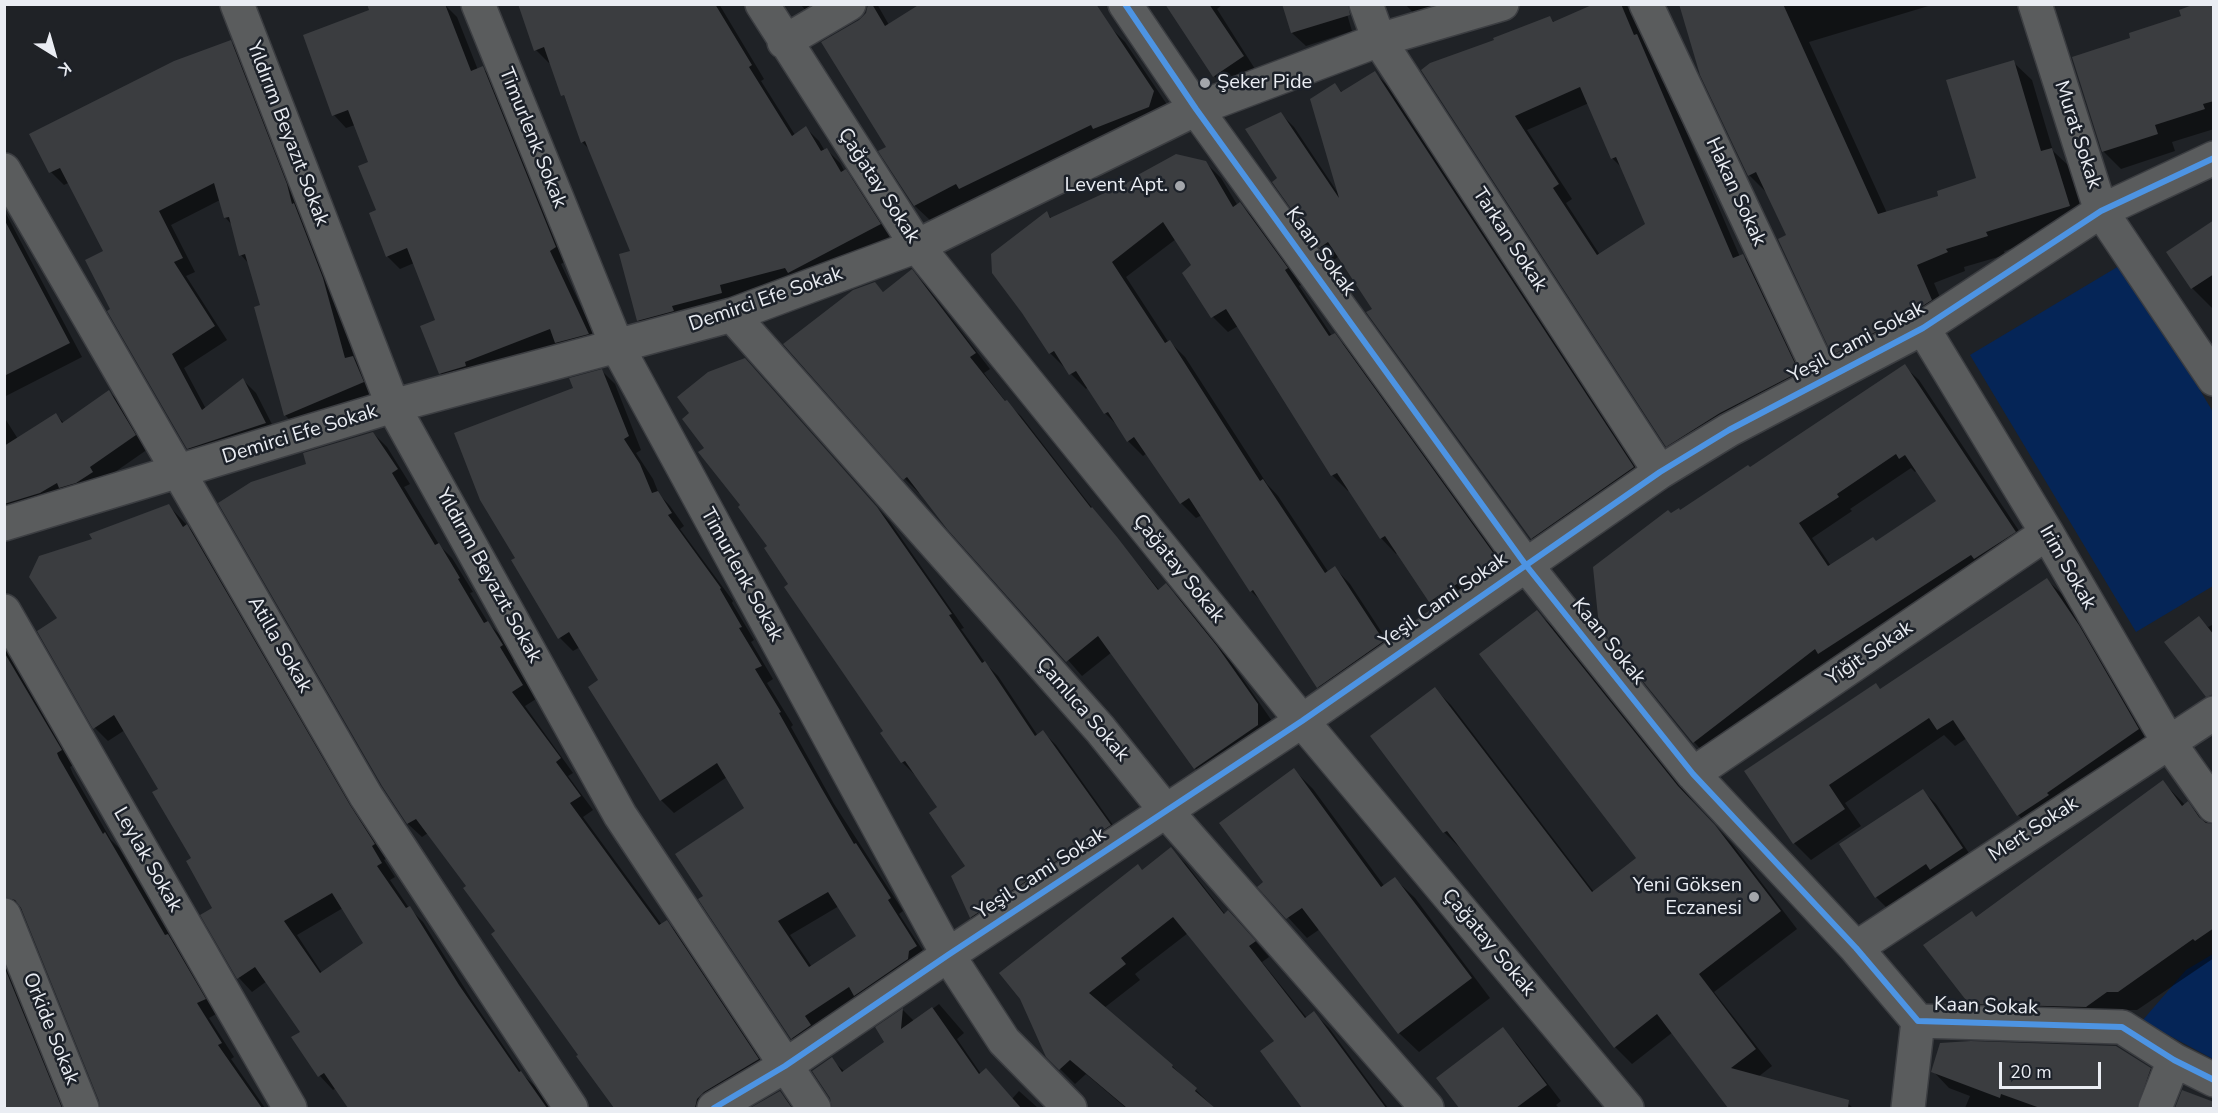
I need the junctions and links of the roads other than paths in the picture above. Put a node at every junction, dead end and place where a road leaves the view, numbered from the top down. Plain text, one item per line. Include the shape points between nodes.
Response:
1 (237, 4) edge
2 (478, 4) edge
3 (762, 4) edge
4 (849, 4) edge
5 (1125, 4) edge
6 (1366, 4) edge
7 (1502, 4) edge
8 (1646, 4) edge
9 (2035, 4) edge
10 (1379, 40) junction
11 (784, 42) junction
12 (1196, 109) junction
13 (2214, 158) edge
14 (4, 170) edge
15 (2101, 211) junction
16 (917, 246) junction
17 (732, 315) junction
18 (1923, 328) junction
19 (617, 346) junction
20 (2214, 379) edge
21 (1823, 380) junction
22 (393, 406) junction
23 (1660, 472) junction
24 (178, 473) junction
25 (4, 524) edge
26 (2047, 533) junction
27 (1525, 564) junction
28 (4, 611) edge
29 (2214, 713) edge
30 (1302, 721) junction
31 (2168, 741) junction
32 (1693, 774) junction
33 (2214, 806) edge
34 (1166, 811) junction
35 (4, 915) edge
36 (1856, 948) junction
37 (948, 955) junction
38 (1918, 1021) junction
39 (2174, 1060) junction
40 (785, 1066) junction
41 (2214, 1080) edge
42 (82, 1108) edge
43 (290, 1108) edge
44 (571, 1108) edge
45 (714, 1108) edge
46 (814, 1108) edge
47 (1070, 1108) edge
48 (1426, 1108) edge
49 (1627, 1108) edge
50 (1908, 1108) edge
51 (2155, 1108) edge

1 - 22 street, Yıldırım Beyazıt Sokak
2 - 19 street, Timurlenk Sokak
3 - 11 street, Çağatay Sokak
4 - 11 street
5 - 12 street, Kaan Sokak
6 - 10 street, Tarkan Sokak
7 - 10 street, Demirci Efe Sokak
8 - 21 street, Hakan Sokak
9 - 15 street, Murat Sokak
10 - 12 street, Demirci Efe Sokak
10 - 23 street, Tarkan Sokak
11 - 16 street, Çağatay Sokak
12 - 16 street, Demirci Efe Sokak
12 - 27 street, Kaan Sokak
13 - 15 street, Yeşil Cami Sokak
14 - 24 street, Atilla Sokak
15 - 18 street, Yeşil Cami Sokak
15 - 20 street, Murat Sokak
16 - 17 street, Demirci Efe Sokak
16 - 30 street, Çağatay Sokak
17 - 19 street, Demirci Efe Sokak
17 - 34 street, Çamlıca Sokak via 1100,729
18 - 21 street, Yeşil Cami Sokak
18 - 26 street, Irim Sokak
19 - 22 street, Demirci Efe Sokak
19 - 37 street, Timurlenk Sokak
21 - 23 street, Yeşil Cami Sokak
22 - 24 street, Demirci Efe Sokak
22 - 40 street, Yıldırım Beyazıt Sokak via 620,815
23 - 27 street, Yeşil Cami Sokak
24 - 25 street, Demirci Efe Sokak
24 - 44 street, Atilla Sokak via 366,796
26 - 31 street, Irim Sokak
26 - 32 street, Yiğit Sokak
27 - 30 street, Yeşil Cami Sokak
27 - 32 street, Kaan Sokak
28 - 43 street, Leylak Sokak
29 - 31 street, Mert Sokak
30 - 34 street, Yeşil Cami Sokak
30 - 49 street, Çağatay Sokak
31 - 33 street, Irim Sokak
31 - 36 street, Mert Sokak
32 - 36 street, Kaan Sokak
34 - 37 street, Yeşil Cami Sokak
34 - 48 street, Çamlıca Sokak
35 - 42 street, Orkide Sokak
36 - 38 street, Kaan Sokak
37 - 40 street, Yeşil Cami Sokak
37 - 47 street, Timurlenk Sokak via 1004,1041
38 - 39 street, Kaan Sokak via 2122,1027
38 - 50 street
39 - 41 street, Kaan Sokak
39 - 51 street
40 - 45 street, Yeşil Cami Sokak
40 - 46 street, Yıldırım Beyazıt Sokak

